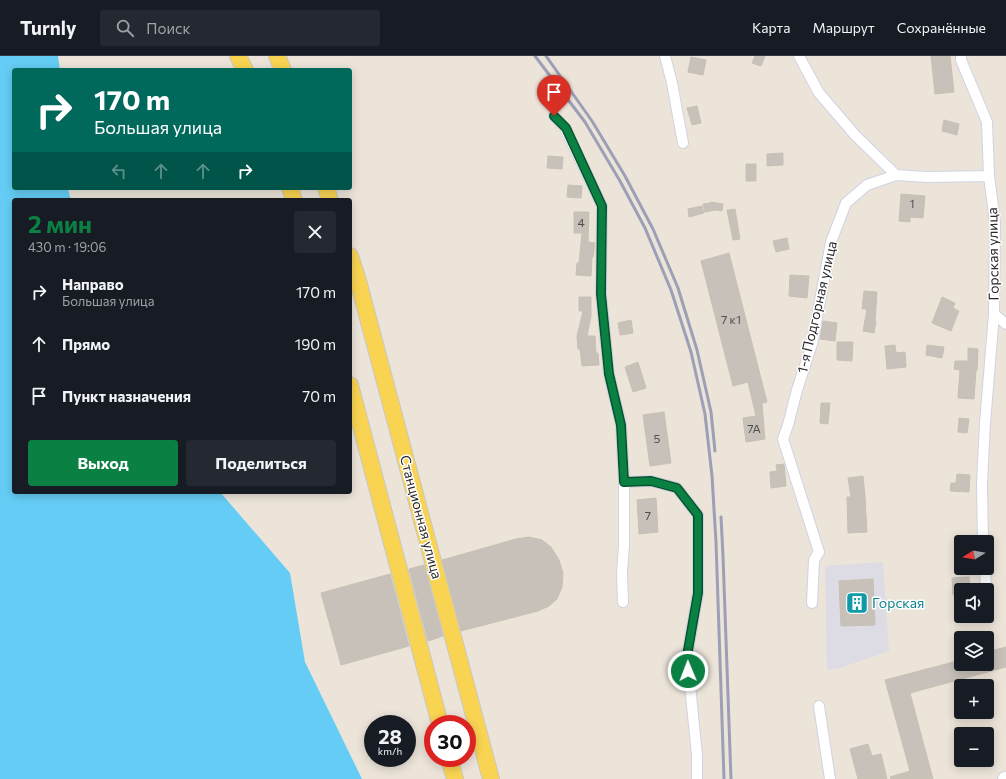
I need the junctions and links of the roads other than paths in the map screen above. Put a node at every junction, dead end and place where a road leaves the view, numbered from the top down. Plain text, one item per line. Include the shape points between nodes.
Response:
1 (238, 56) edge
2 (277, 56) edge
3 (665, 56) edge
4 (799, 56) edge
5 (961, 56) edge
6 (244, 68) edge
7 (281, 68) edge
8 (554, 116) dead end
9 (682, 142) dead end
10 (896, 175) junction
11 (989, 176) junction
12 (352, 262) edge
13 (994, 314) junction
14 (1006, 324) edge
15 (352, 393) edge
16 (624, 482) junction
17 (983, 535) edge
18 (623, 602) dead end
19 (812, 604) dead end
20 (819, 706) dead end
21 (438, 715) edge
22 (452, 767) edge
23 (455, 779) edge
24 (492, 779) edge
25 (697, 779) edge
26 (830, 779) edge

1 - 6 main road
2 - 7 main road
3 - 9 street
4 - 10 street via 819,93 855,135
5 - 11 street, Горская улица via 987,122
8 - 16 street via 566,128 602,206 601,294 609,374 621,425
10 - 11 street, 1-я Подгорная улица
10 - 19 street, 1-я Подгорная улица via 867,185 846,203 831,242 812,344 783,439 819,552 814,560
11 - 13 street, Горская улица via 995,222
12 - 24 main road, Станционная улица
13 - 14 street, Горская улица
13 - 17 street, Горская улица via 985,423
15 - 21 main road
16 - 18 street
16 - 25 street via 651,481 677,488 698,515 698,593 687,656
20 - 26 street
22 - 23 main road

